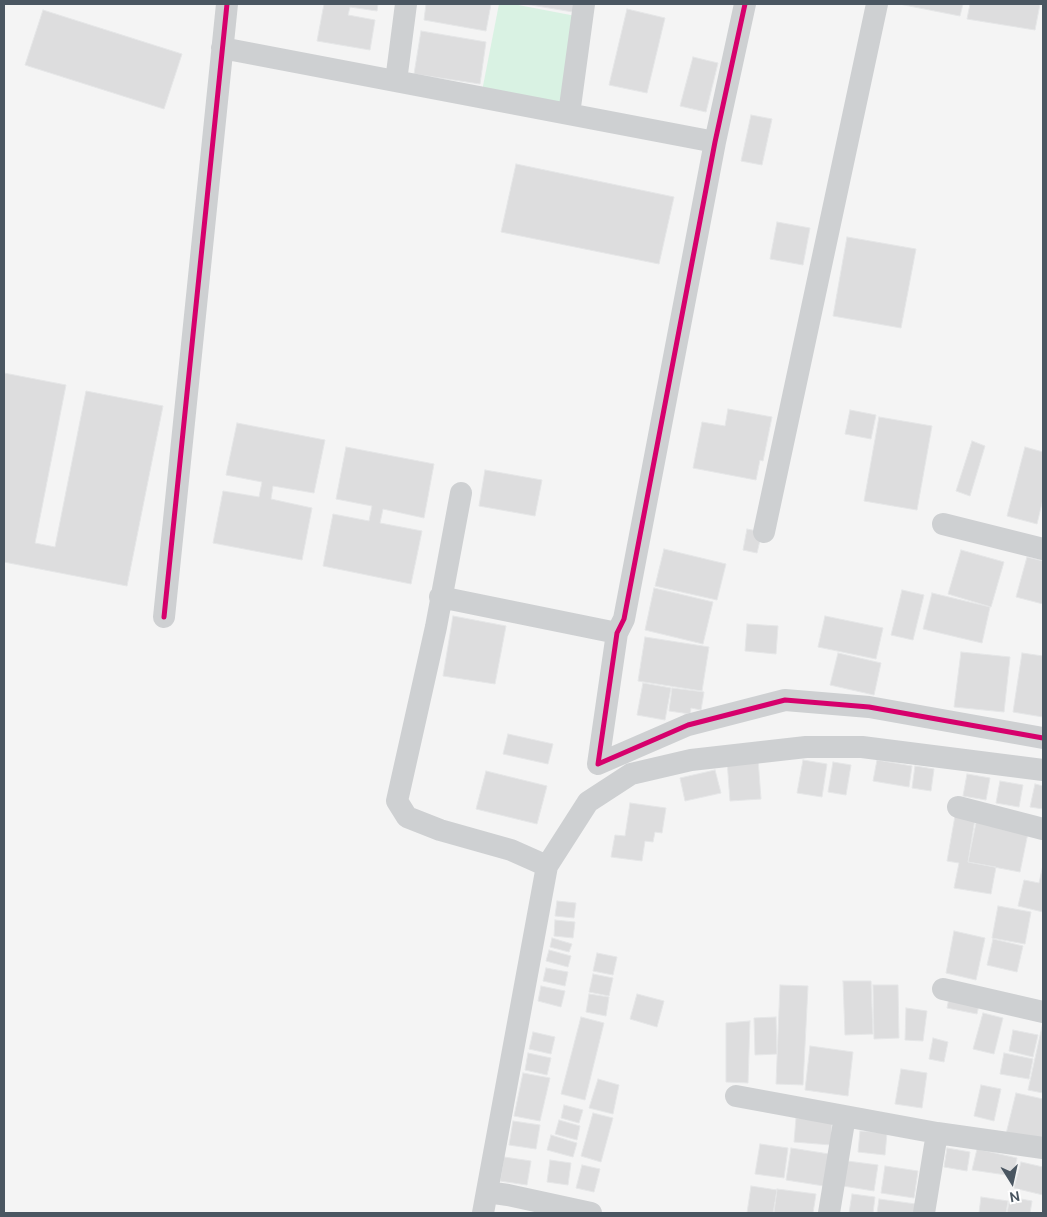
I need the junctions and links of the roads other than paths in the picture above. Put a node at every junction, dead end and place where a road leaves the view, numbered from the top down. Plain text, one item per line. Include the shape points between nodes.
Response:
1 (227, 4) edge
2 (406, 4) edge
3 (584, 4) edge
4 (745, 4) edge
5 (877, 4) edge
6 (222, 48) junction
7 (396, 81) junction
8 (569, 114) junction
9 (715, 142) junction
10 (461, 493) dead end
11 (943, 524) dead end
12 (764, 532) dead end
13 (1043, 549) edge
14 (440, 597) junction
15 (164, 617) dead end
16 (617, 633) junction
17 (1043, 738) edge
18 (598, 767) junction
19 (1043, 770) edge
20 (589, 799) junction
21 (958, 807) dead end
22 (1043, 830) edge
23 (547, 866) junction
24 (942, 989) dead end
25 (1043, 1012) edge
26 (736, 1096) dead end
27 (845, 1116) junction
28 (937, 1133) junction
29 (1043, 1148) edge
30 (493, 1200) edge
31 (563, 1210) edge
32 (591, 1213) edge
33 (829, 1213) edge
34 (924, 1213) edge

1 - 6 street
2 - 7 street
3 - 8 street
4 - 9 street
5 - 12 street
6 - 7 street
6 - 15 street
7 - 8 street
8 - 9 street
9 - 16 street via 624,619
10 - 14 street
11 - 13 street
14 - 16 street
14 - 23 street via 397,801 407,817 511,850
16 - 18 street
17 - 18 street via 869,707 785,700 688,725
18 - 20 street
19 - 20 street via 862,747 806,747 691,760 631,774
20 - 23 street
21 - 22 street
23 - 30 street
24 - 25 street
26 - 27 street
27 - 28 street
27 - 33 street
28 - 29 street
28 - 34 street
30 - 31 street via 540,1202
31 - 32 street

